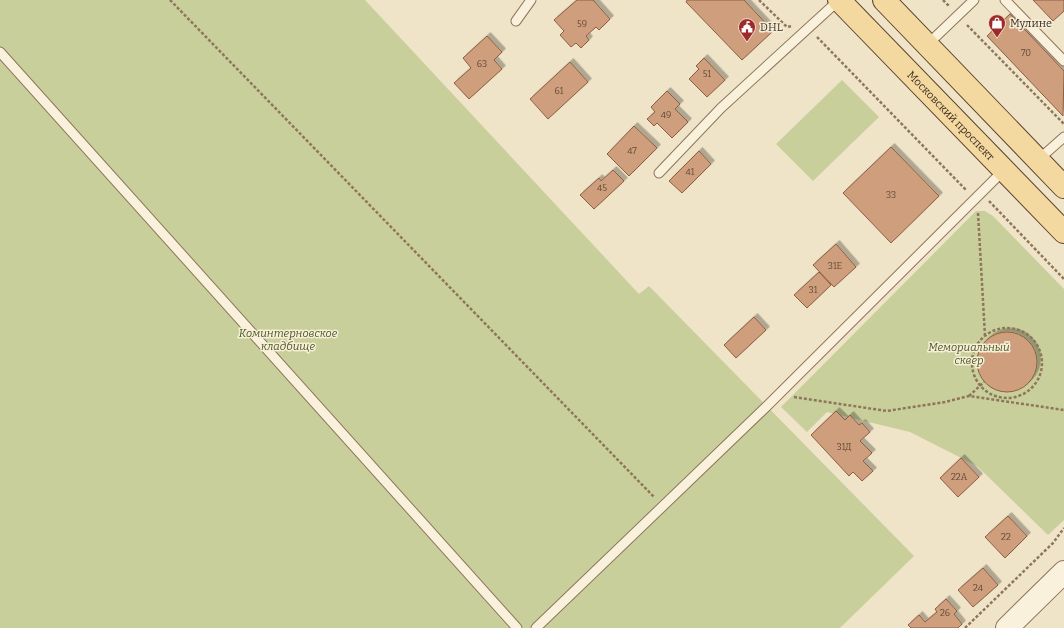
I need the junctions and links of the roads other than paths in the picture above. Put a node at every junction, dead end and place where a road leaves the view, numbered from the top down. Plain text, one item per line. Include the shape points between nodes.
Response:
1 (531, 0) edge
2 (839, 0) edge
3 (884, 0) edge
4 (974, 0) edge
5 (1005, 0) edge
6 (516, 21) dead end
7 (928, 45) junction
8 (0, 52) edge
9 (1064, 61) edge
10 (1064, 137) edge
11 (1038, 160) junction
12 (1004, 170) junction
13 (659, 173) dead end
14 (1064, 187) edge
15 (1064, 232) edge
16 (1064, 572) edge
17 (517, 628) edge
18 (536, 628) edge
19 (1007, 628) edge

1 - 6 lane
2 - 12 main road, Московский проспект
2 - 13 lane via 721,108
3 - 7 main road
4 - 7 lane
5 - 9 lane
7 - 11 main road
8 - 17 lane
10 - 11 lane
11 - 14 main road
12 - 15 main road, Московский проспект
12 - 18 lane via 778,394
16 - 19 street

